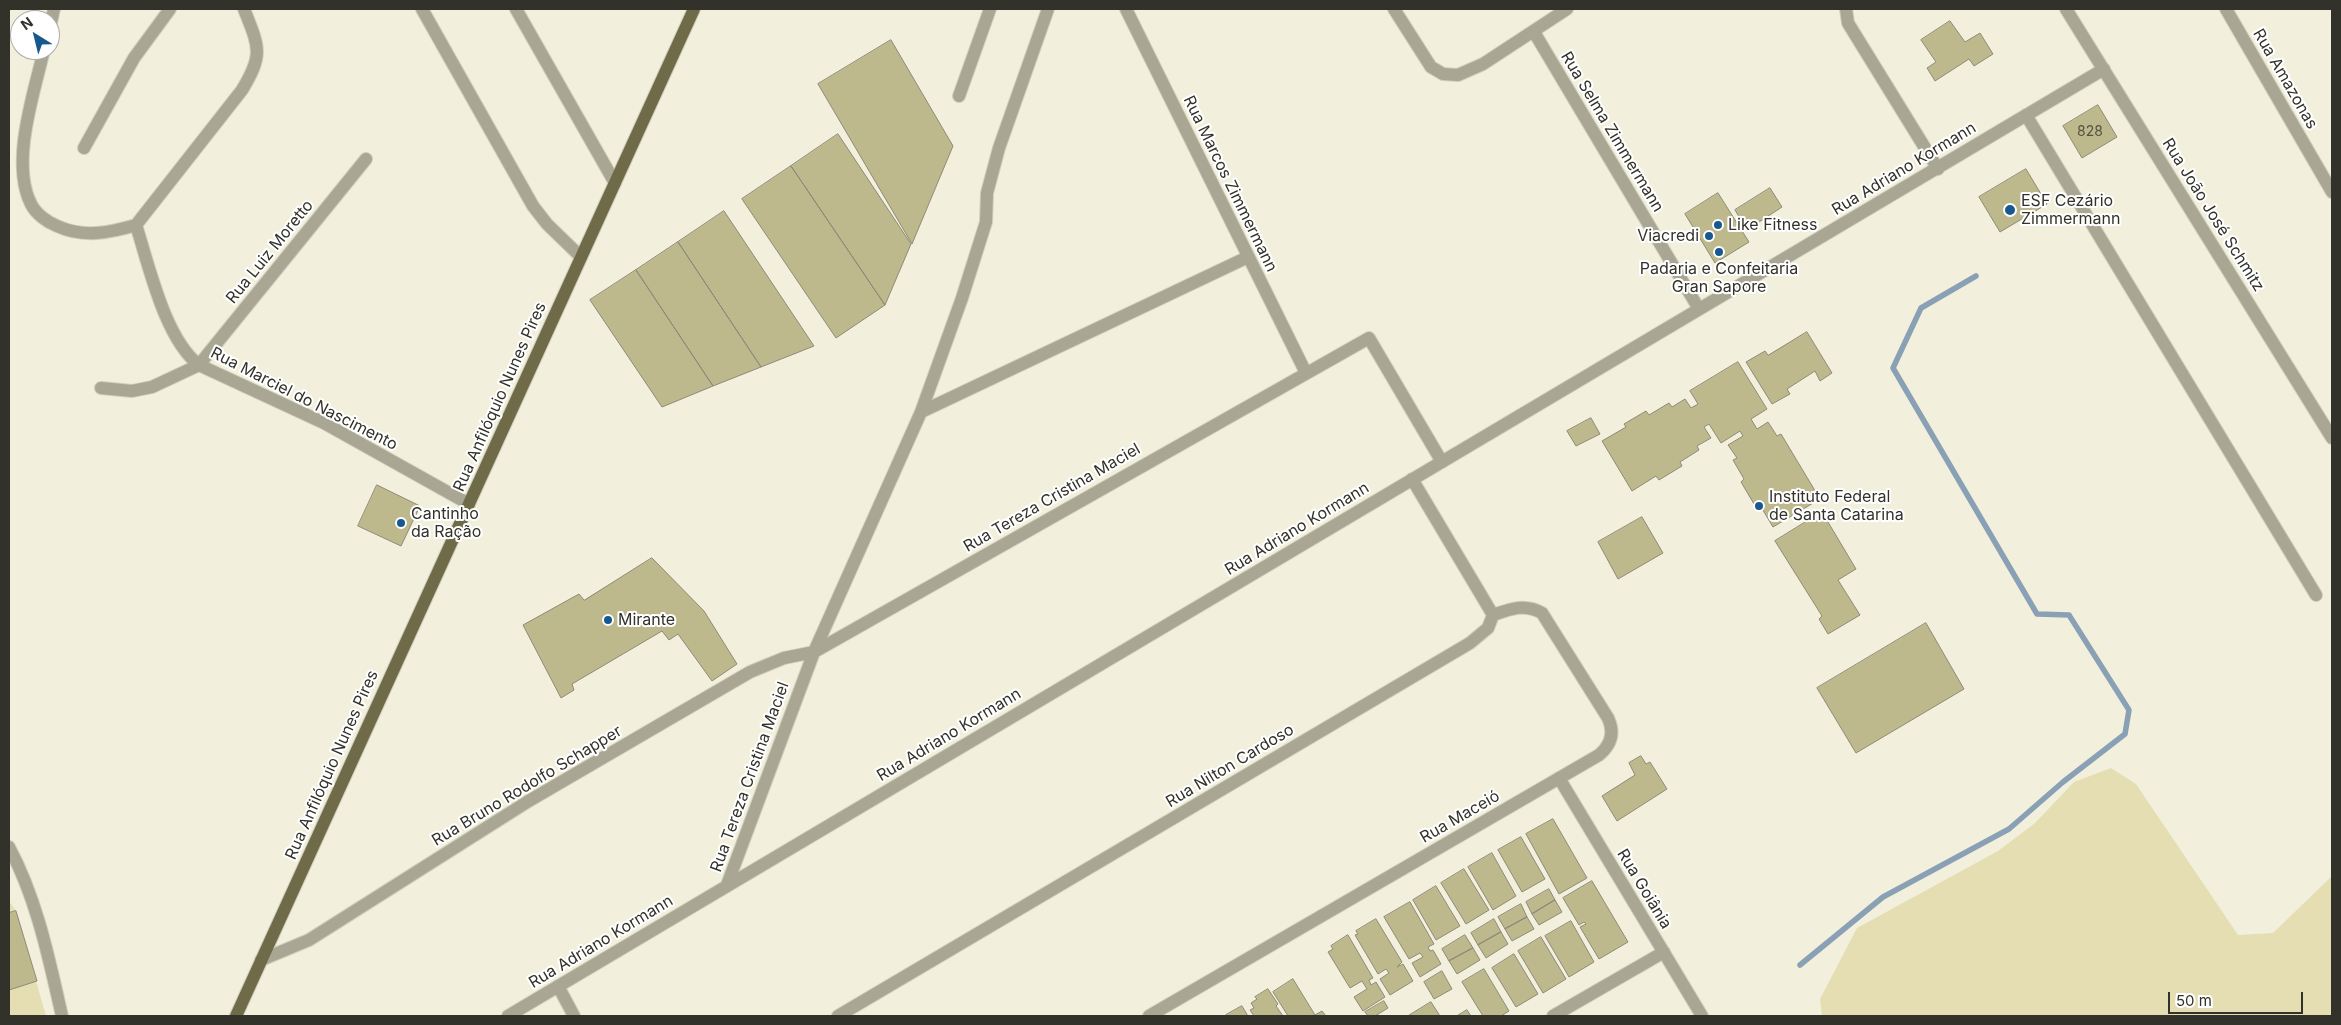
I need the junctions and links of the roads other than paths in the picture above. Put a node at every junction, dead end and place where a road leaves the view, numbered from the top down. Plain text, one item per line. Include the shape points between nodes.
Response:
1 (170, 9) edge
2 (244, 9) edge
3 (422, 9) edge
4 (516, 9) edge
5 (694, 9) edge
6 (990, 9) edge
7 (1048, 9) edge
8 (1126, 9) edge
9 (1394, 9) edge
10 (1567, 9) edge
11 (1846, 9) edge
12 (2066, 9) edge
13 (2226, 9) edge
14 (1534, 32) junction
15 (42, 60) edge
16 (2104, 69) junction
17 (960, 96) dead end
18 (2026, 115) junction
19 (84, 148) dead end
20 (366, 159) dead end
21 (1938, 169) junction
22 (614, 183) junction
23 (2332, 192) edge
24 (136, 225) junction
25 (581, 257) junction
26 (1248, 257) junction
27 (1699, 310) junction
28 (199, 365) junction
29 (1306, 373) junction
30 (101, 388) dead end
31 (922, 412) junction
32 (2332, 438) edge
33 (1442, 462) junction
34 (1412, 480) junction
35 (469, 504) junction
36 (2316, 596) dead end
37 (1493, 615) junction
38 (814, 652) junction
39 (1559, 778) junction
40 (9, 847) edge
41 (727, 885) junction
42 (1664, 952) junction
43 (262, 960) junction
44 (558, 986) junction
45 (62, 1016) edge
46 (236, 1016) edge
47 (508, 1016) edge
48 (574, 1016) edge
49 (838, 1016) edge
50 (1149, 1016) edge
51 (1553, 1016) edge
52 (1702, 1016) edge

1 - 19 street via 134,58
2 - 24 street via 258,53 254,70 242,90
3 - 25 street via 533,206
4 - 22 street
5 - 22 main road, Rua Anfilóquio Nunes Pires
6 - 17 street
7 - 31 street, Rua Tereza Cristina Maciel via 999,148 987,194 986,222
8 - 26 street, Rua Marcos Zimmermann
9 - 14 street via 1431,67 1443,74 1458,75 1470,70
10 - 14 street
11 - 21 street via 1848,23
12 - 16 street, Rua João José Schmitz
13 - 23 street, Rua Amazonas
14 - 27 street, Rua Selma Zimmermann
15 - 24 street via 28,117 23,158 25,190 32,206 47,221 70,232 113,232
16 - 18 street, Rua Adriano Kormann
16 - 32 street, Rua João José Schmitz
18 - 21 street, Rua Adriano Kormann
18 - 36 street
20 - 28 street, Rua Luiz Moretto
21 - 27 street, Rua Adriano Kormann
22 - 25 main road, Rua Anfilóquio Nunes Pires
24 - 28 street, Rua Marciel do Nascimento via 169,323 185,352
25 - 35 main road, Rua Anfilóquio Nunes Pires
26 - 29 street, Rua Marcos Zimmermann
26 - 31 street
27 - 33 street, Rua Adriano Kormann
28 - 30 street via 152,387 132,391
28 - 35 street, Rua Marciel do Nascimento via 324,423
29 - 33 street, Rua Tereza Cristina Maciel via 1369,338
29 - 38 street, Rua Tereza Cristina Maciel
31 - 38 street, Rua Tereza Cristina Maciel
33 - 34 street, Rua Adriano Kormann
34 - 37 street
34 - 41 street, Rua Adriano Kormann
35 - 43 main road, Rua Anfilóquio Nunes Pires
37 - 39 street, Rua Maceió via 1527,607 1542,613 1611,724 1612,737 1604,751
37 - 49 street, Rua Nilton Cardoso via 1488,628 1470,644
38 - 41 street, Rua Tereza Cristina Maciel
38 - 43 street, Rua Bruno Rodolfo Schapper via 784,658 750,672 527,802 309,940
39 - 42 street, Rua Goiânia
39 - 50 street, Rua Maceió
40 - 45 street via 32,901
41 - 44 street, Rua Adriano Kormann
42 - 51 street
42 - 52 street, Rua Goiânia
43 - 46 main road, Rua Anfilóquio Nunes Pires
44 - 47 street, Rua Adriano Kormann
44 - 48 street

